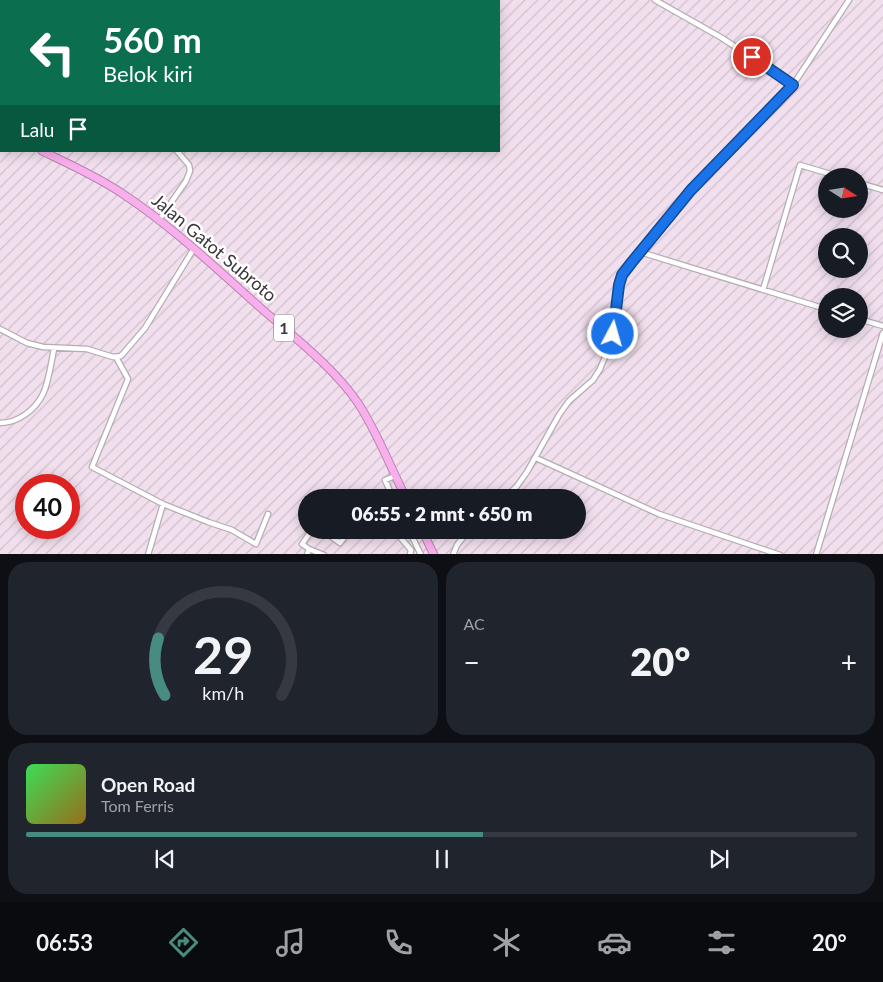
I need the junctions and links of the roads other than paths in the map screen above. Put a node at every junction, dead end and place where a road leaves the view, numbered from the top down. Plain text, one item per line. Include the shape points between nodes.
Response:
1 (655, 0) edge
2 (849, 0) edge
3 (793, 85) junction
4 (44, 152) edge
5 (178, 152) edge
6 (818, 170) edge
7 (868, 186) edge
8 (883, 190) edge
9 (159, 220) junction
10 (193, 250) junction
11 (640, 252) junction
12 (763, 290) junction
13 (818, 307) edge
14 (868, 322) edge
15 (883, 326) edge
16 (0, 330) edge
17 (883, 333) edge
18 (54, 348) junction
19 (116, 357) junction
20 (0, 423) edge
21 (536, 458) junction
22 (395, 476) junction
23 (389, 489) edge
24 (402, 489) edge
25 (513, 489) edge
26 (163, 504) junction
27 (268, 514) dead end
28 (306, 539) edge
29 (402, 539) edge
30 (414, 539) edge
31 (426, 539) edge
32 (461, 539) edge
33 (309, 549) junction
34 (148, 554) edge
35 (307, 554) edge
36 (324, 554) edge
37 (410, 554) edge
38 (421, 554) edge
39 (434, 554) edge
40 (453, 554) edge
41 (780, 554) edge
42 (816, 554) edge

1 - 3 street via 722,38
2 - 3 street
3 - 11 street via 691,190
4 - 9 highway, Jalan Gatot Subroto / 1 via 121,192
5 - 9 street via 190,171
6 - 12 street via 800,165
7 - 8 street
9 - 10 highway, Jalan Gatot Subroto / 1
10 - 19 street via 145,328 121,356
10 - 22 highway, Jalan Gatot Subroto / 1 via 335,376 368,420
11 - 12 street
11 - 21 street via 621,278 612,340 600,369 569,401
12 - 13 street
14 - 15 street
16 - 18 street via 27,343
17 - 42 street
18 - 19 street via 87,349
18 - 20 street via 42,396 21,418
19 - 26 street via 128,379 92,466
21 - 25 street
21 - 41 street via 659,514
22 - 23 street via 385,480
22 - 24 highway, Jalan Gatot Subroto / 1
26 - 27 street via 232,530 256,544
26 - 34 street
28 - 33 street via 302,544
29 - 37 street
30 - 38 street
31 - 39 highway
32 - 40 street
33 - 35 street
33 - 36 street

